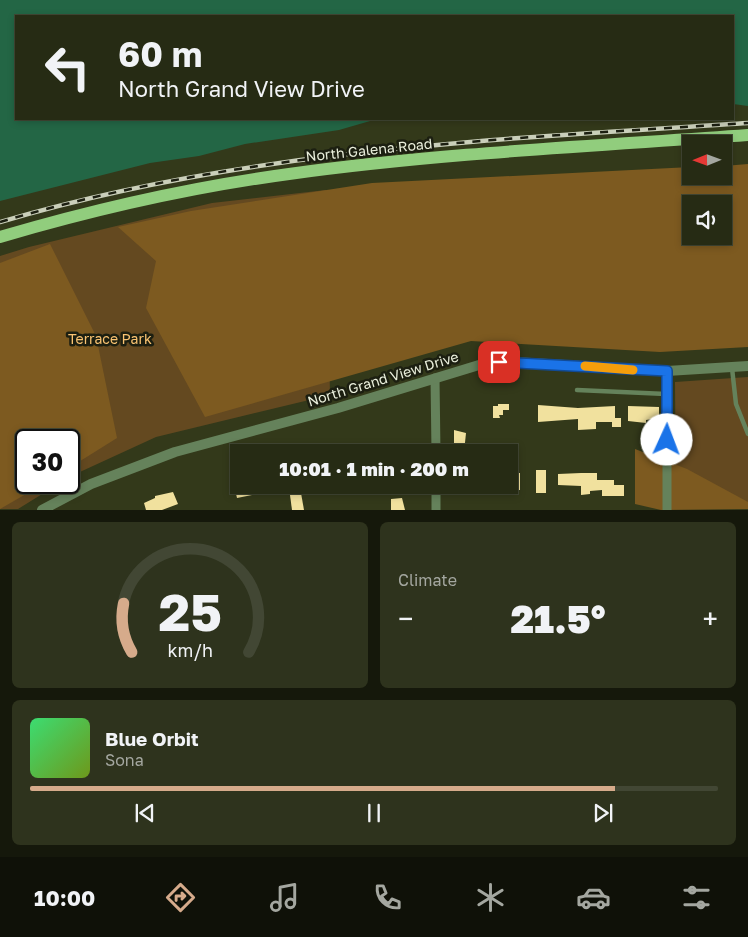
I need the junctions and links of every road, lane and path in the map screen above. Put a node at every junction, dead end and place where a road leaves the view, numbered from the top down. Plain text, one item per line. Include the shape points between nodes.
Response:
1 (748, 135) edge
2 (0, 237) edge
3 (748, 366) edge
4 (732, 368) junction
5 (667, 371) junction
6 (435, 378) junction
7 (578, 390) dead end
8 (668, 394) junction
9 (748, 434) edge
10 (436, 444) edge
11 (436, 494) edge
12 (42, 510) edge
13 (436, 510) edge
14 (667, 510) edge

1 - 2 main road, North Galena Road via 400,161 287,174 131,203
3 - 4 street, North Grand View Drive
4 - 5 street, North Grand View Drive
4 - 9 lane via 736,404
5 - 6 street, North Grand View Drive via 505,362 479,365
5 - 8 street
6 - 10 street
6 - 12 street, North Grand View Drive via 175,452 92,484
7 - 8 lane
8 - 14 street
11 - 13 street

